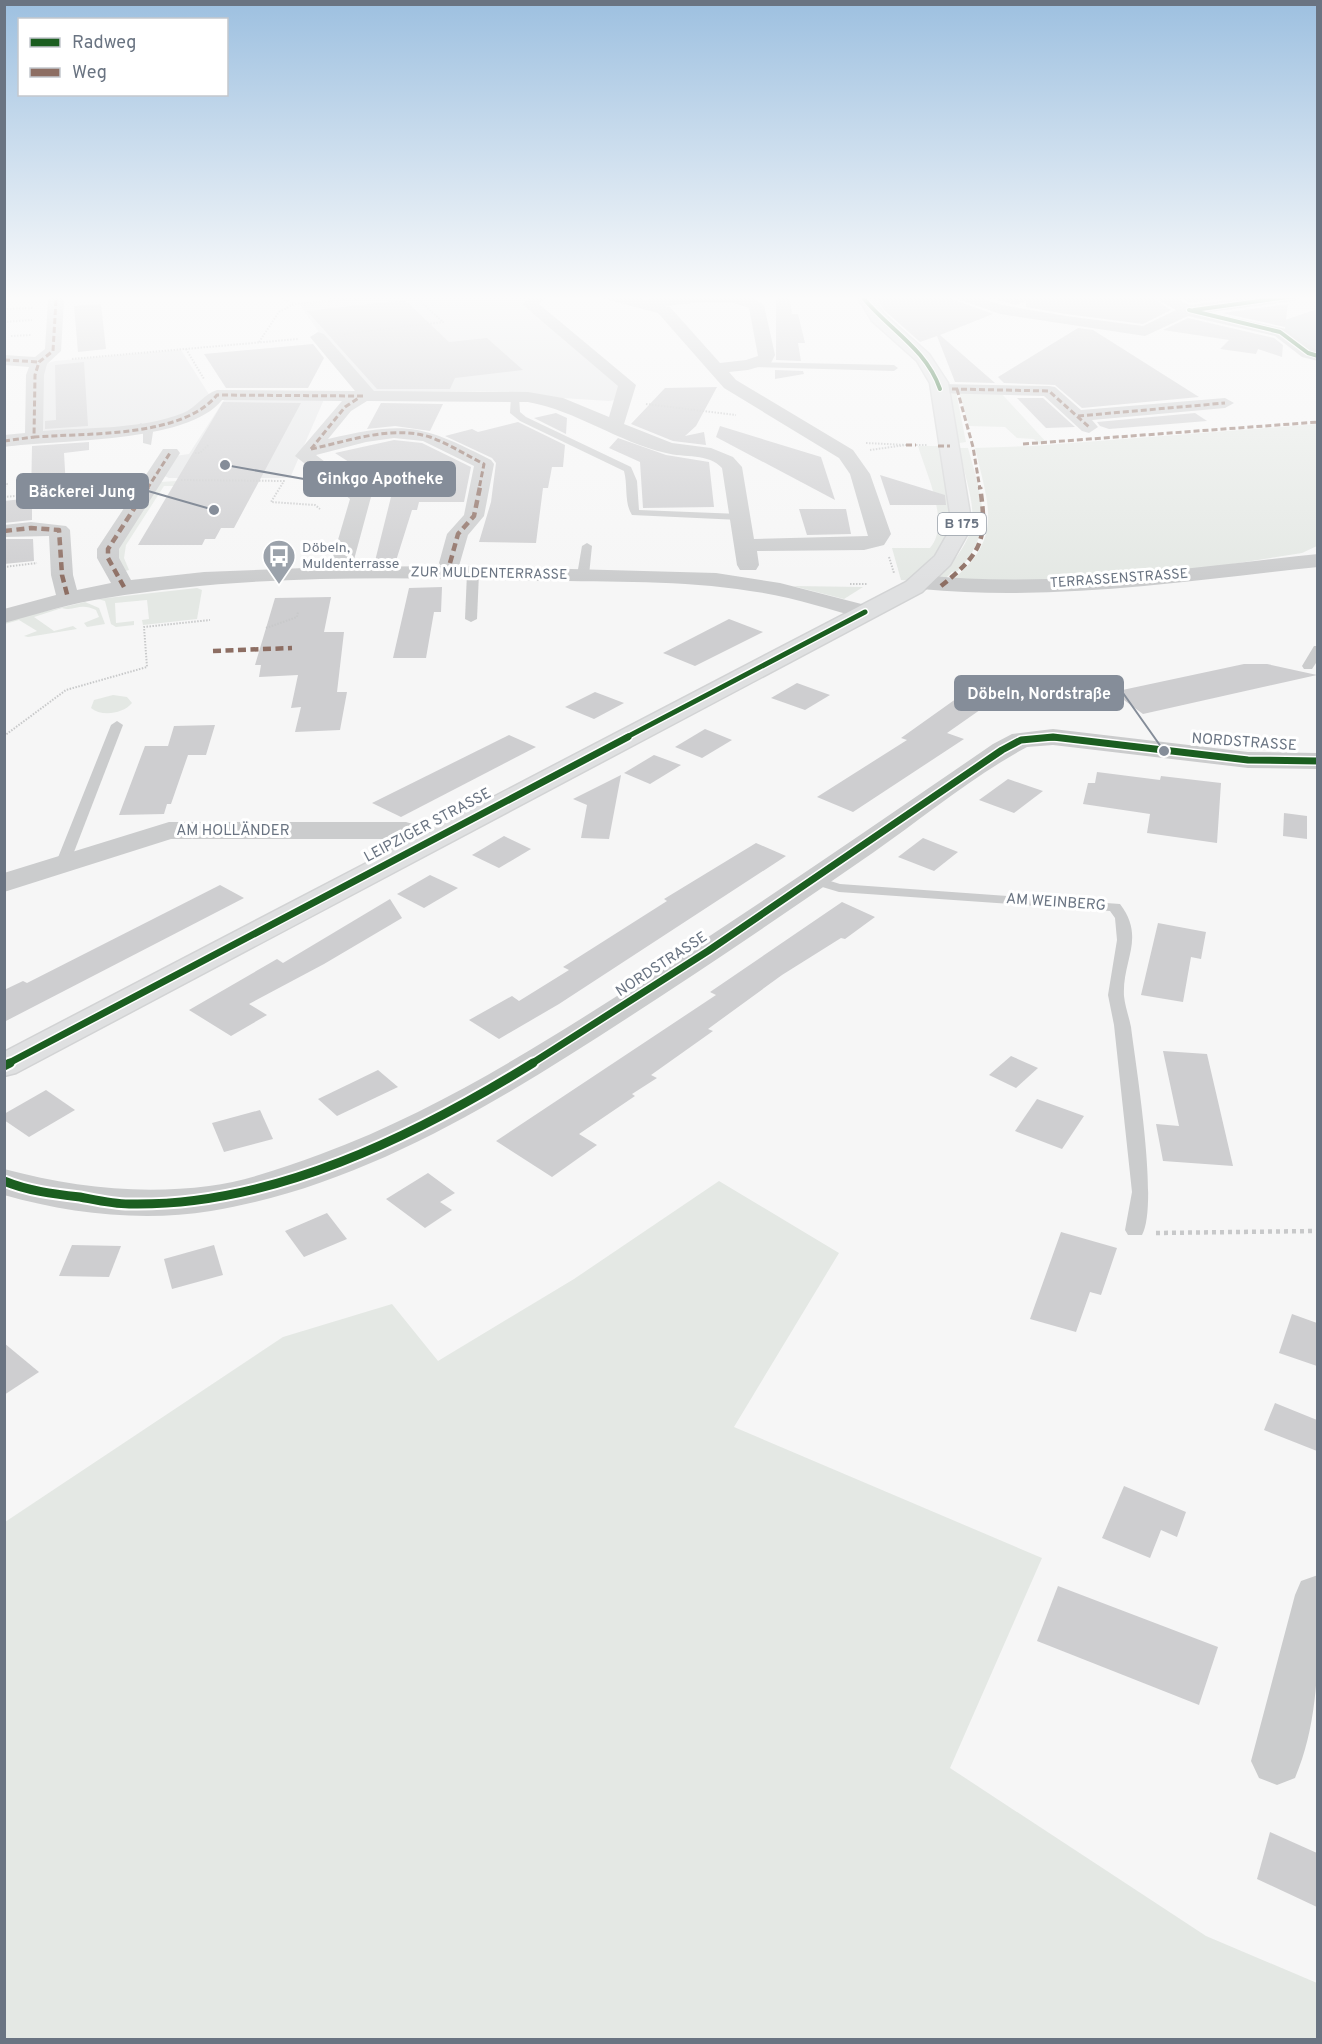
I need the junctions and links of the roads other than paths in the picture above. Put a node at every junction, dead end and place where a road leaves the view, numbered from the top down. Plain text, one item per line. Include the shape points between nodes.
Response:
1 (35, 391) edge
2 (365, 391) edge
3 (625, 391) edge
4 (740, 391) edge
5 (940, 391) edge
6 (1049, 391) edge
7 (363, 396) junction
8 (515, 397) junction
9 (1225, 404) dead end
10 (611, 425) junction
11 (141, 426) junction
12 (34, 436) junction
13 (4, 441) edge
14 (148, 443) dead end
15 (311, 449) junction
16 (170, 453) dead end
17 (740, 517) junction
18 (4, 531) edge
19 (745, 545) junction
20 (587, 546) dead end
21 (1317, 560) edge
22 (449, 568) junction
23 (339, 573) junction
24 (473, 573) junction
25 (583, 575) junction
26 (921, 582) junction
27 (750, 584) junction
28 (124, 587) junction
29 (68, 598) junction
30 (865, 612) junction
31 (4, 616) edge
32 (471, 619) dead end
33 (1317, 649) edge
34 (1308, 666) dead end
35 (117, 725) dead end
36 (1317, 761) edge
37 (433, 839) junction
38 (62, 865) junction
39 (814, 880) junction
40 (4, 884) edge
41 (4, 1066) edge
42 (4, 1181) edge
43 (1135, 1230) road end
44 (1317, 1595) edge
45 (1277, 1761) dead end

1 - 12 street
2 - 7 street
3 - 10 street via 617,421
4 - 19 street via 846,454 860,474 880,534 864,544
5 - 26 main road, LEIPZIGER STRASSE / B 175 via 962,526 943,562
6 - 9 street via 1084,422
7 - 8 street
7 - 11 street via 217,395 203,410
7 - 15 street via 345,407
8 - 10 street via 549,399
8 - 17 lane via 515,413 523,419 628,469 636,513
10 - 17 street via 668,448 728,460
11 - 12 street
11 - 14 lane via 148,432
12 - 13 street
15 - 22 street via 381,434 408,433 436,440 484,464 474,516 458,534
15 - 23 street via 305,456 361,497
16 - 28 street via 108,549 108,558
17 - 19 street
18 - 29 street via 59,530
19 - 27 street
20 - 25 lane
21 - 26 street, TERRASSENSTRASSE via 1118,582 970,587
22 - 23 street, ZUR MULDENTERRASSE
22 - 24 street, ZUR MULDENTERRASSE
23 - 28 street, ZUR MULDENTERRASSE via 214,578
24 - 25 street, ZUR MULDENTERRASSE
24 - 32 lane
25 - 27 street, ZUR MULDENTERRASSE
26 - 30 main road, LEIPZIGER STRASSE / B 175
27 - 30 street, ZUR MULDENTERRASSE
28 - 29 street, ZUR MULDENTERRASSE
29 - 31 street, ZUR MULDENTERRASSE
30 - 37 main road, LEIPZIGER STRASSE / B 175
33 - 34 lane
35 - 38 lane
36 - 39 street, NORDSTRASSE via 1248,759 1034,737 1002,750
37 - 38 street, AM HOLLÄNDER via 406,830 169,831
37 - 41 main road, LEIPZIGER STRASSE / B 175
38 - 40 street, AM HOLLÄNDER
39 - 42 street, NORDSTRASSE via 553,1052 462,1104 356,1156 217,1197 160,1205 104,1204
39 - 43 lane, AM WEINBERG via 839,888 1115,907 1124,918 1125,940 1116,995 1141,1192
44 - 45 street

